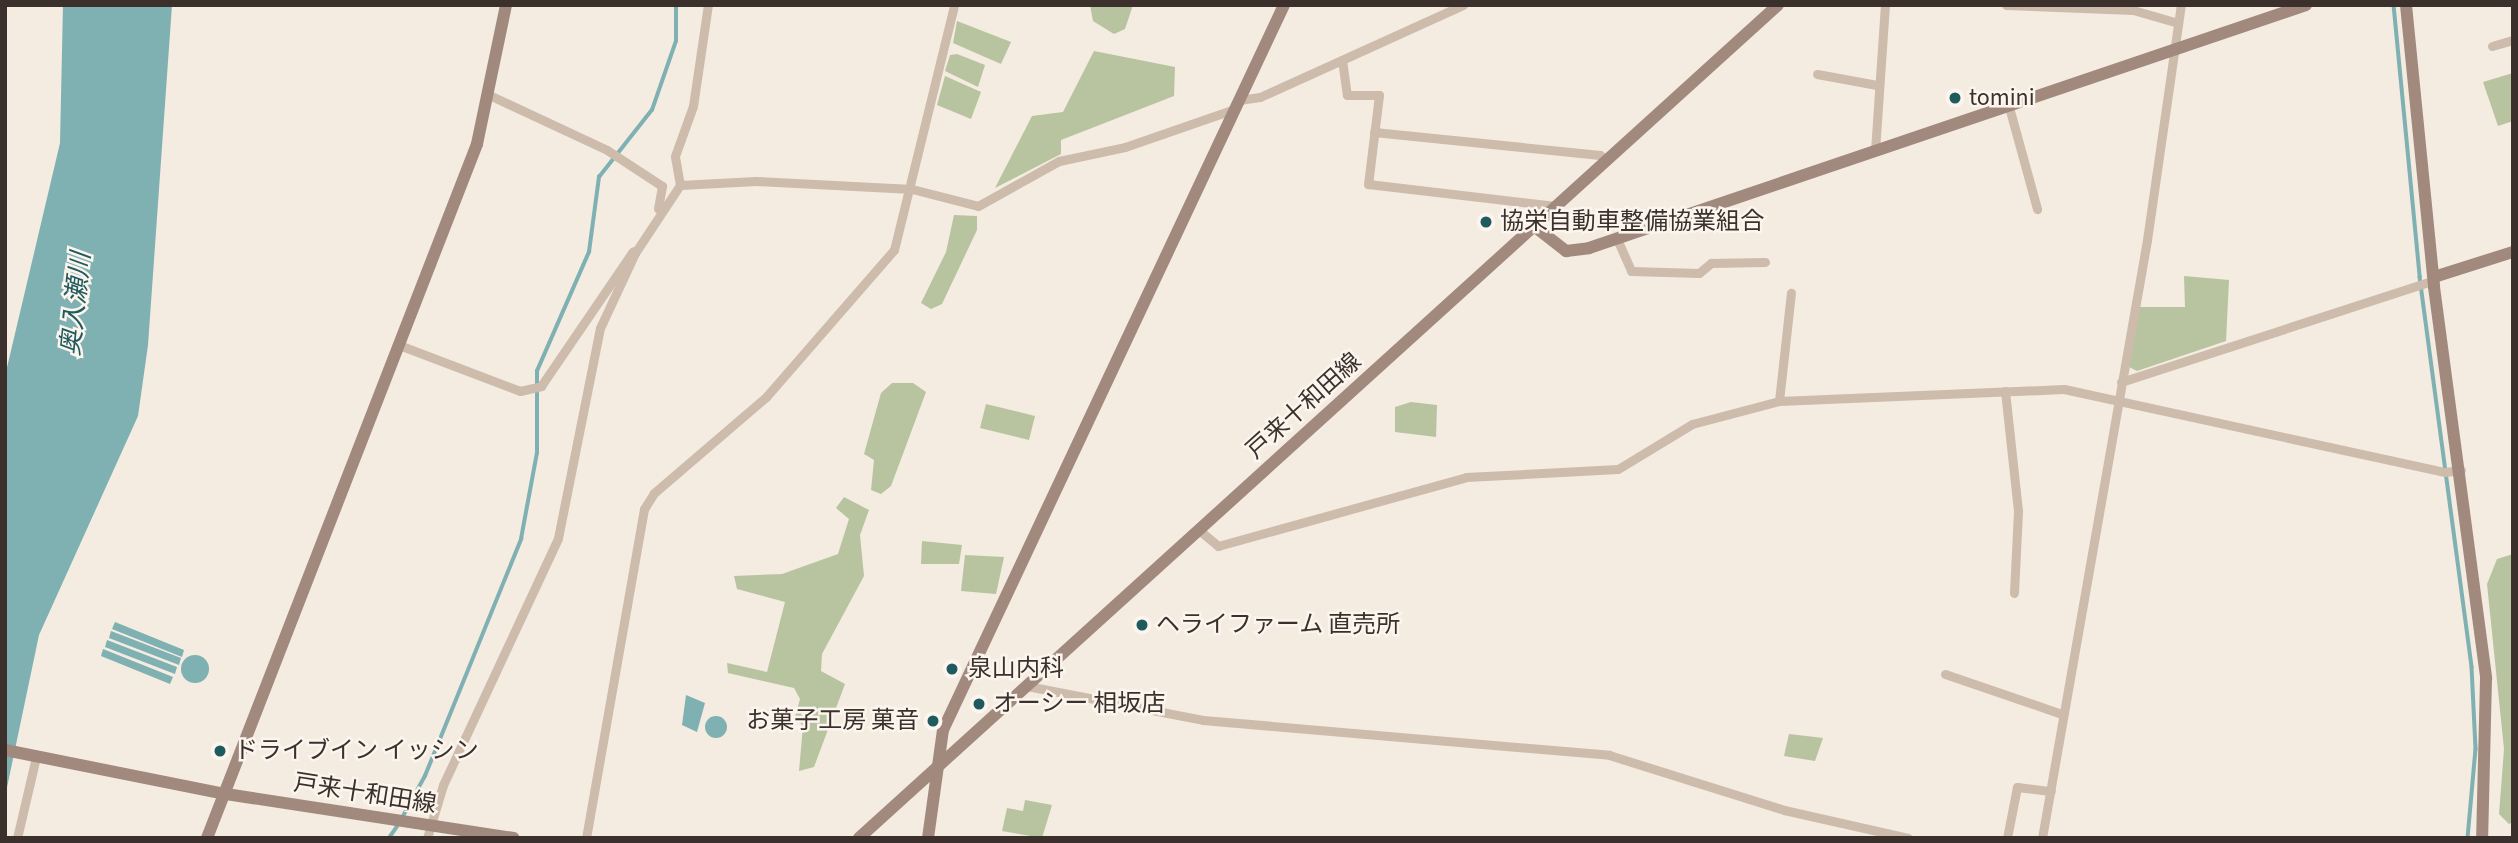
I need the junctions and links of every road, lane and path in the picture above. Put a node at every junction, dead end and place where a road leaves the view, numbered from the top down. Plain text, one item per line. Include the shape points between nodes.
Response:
1 (506, 5) edge
2 (708, 5) edge
3 (954, 5) edge
4 (1284, 5) edge
5 (1463, 5) edge
6 (1778, 5) edge
7 (1885, 5) edge
8 (2006, 5) edge
9 (2181, 5) edge
10 (2306, 5) edge
11 (2406, 5) edge
12 (2178, 23) junction
13 (2513, 40) edge
14 (2492, 46) dead end
15 (2177, 49) junction
16 (1342, 61) junction
17 (1817, 74) dead end
18 (1877, 85) junction
19 (487, 94) junction
20 (1237, 104) junction
21 (2009, 107) junction
22 (1374, 132) junction
23 (1875, 151) junction
24 (1605, 161) junction
25 (680, 185) junction
26 (912, 189) junction
27 (1556, 206) junction
28 (2037, 209) dead end
29 (656, 221) junction
30 (1534, 226) junction
31 (1617, 239) junction
32 (638, 249) junction
33 (2513, 252) edge
34 (1765, 262) dead end
35 (2427, 281) junction
36 (1791, 293) dead end
37 (399, 345) junction
38 (2121, 382) junction
39 (2005, 391) junction
40 (1779, 401) junction
41 (2118, 401) junction
42 (2454, 471) junction
43 (1199, 530) junction
44 (2014, 593) dead end
45 (1945, 674) dead end
46 (1027, 686) junction
47 (2062, 714) junction
48 (5, 750) edge
49 (33, 756) junction
50 (933, 772) junction
51 (2051, 791) junction
52 (226, 794) junction
53 (433, 825) junction
54 (17, 838) edge
55 (207, 838) edge
56 (427, 838) edge
57 (513, 838) edge
58 (586, 838) edge
59 (859, 838) edge
60 (928, 838) edge
61 (1908, 838) edge
62 (2007, 838) edge
63 (2042, 838) edge
64 (2482, 838) edge

1 - 19 street
2 - 25 street via 693,106 675,156
3 - 26 street
4 - 20 street
5 - 16 street
6 - 24 street, 戸来十和田線
7 - 18 street
8 - 12 street via 2133,10
9 - 12 street
10 - 15 street
11 - 35 street
12 - 15 street
13 - 14 street
15 - 21 street
15 - 38 street
16 - 20 street
16 - 22 street via 1347,95 1379,95
17 - 18 street
18 - 23 street
19 - 29 street via 618,158 664,189
19 - 37 street via 477,144
20 - 26 street via 1125,147 1059,161 978,206
20 - 50 street via 943,730
21 - 23 street
21 - 28 street
22 - 24 street via 1600,155
22 - 27 street via 1368,184
23 - 31 street
24 - 27 street, 戸来十和田線
25 - 26 street via 755,181
25 - 29 street
26 - 58 street via 899,238 881,270 766,397 654,493 644,509
27 - 30 street, 戸来十和田線
29 - 32 street
30 - 31 street via 1566,251
30 - 43 street, 戸来十和田線
31 - 34 street via 1631,271 1699,274 1711,263
32 - 37 street via 537,387 505,386
32 - 53 street via 600,328 550,562 443,785
33 - 35 street
35 - 38 street
35 - 42 street
36 - 40 street
37 - 52 street
38 - 41 street
39 - 40 street
39 - 41 street via 2064,389
39 - 44 street via 2018,511
40 - 43 street via 1702,420 1618,469 1466,477 1218,546
41 - 42 street
41 - 47 street
42 - 64 street via 2486,679
43 - 46 street, 戸来十和田線
45 - 47 street
46 - 50 street, 戸来十和田線
46 - 61 street via 1203,720 1609,755 1784,810
47 - 51 street
48 - 49 street, 戸来十和田線
49 - 52 street, 戸来十和田線
49 - 54 street
50 - 59 street, 戸来十和田線
50 - 60 street
51 - 62 street via 2017,787
51 - 63 street
52 - 53 street, 戸来十和田線
52 - 55 street
53 - 56 street
53 - 57 street, 戸来十和田線

